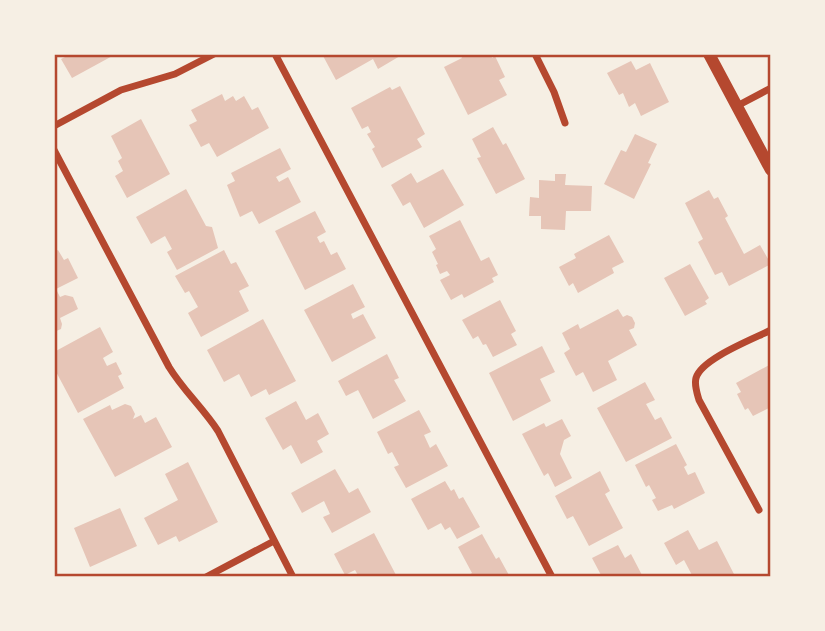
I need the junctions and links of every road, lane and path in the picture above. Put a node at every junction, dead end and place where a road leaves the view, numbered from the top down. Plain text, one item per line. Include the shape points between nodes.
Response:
1 (214, 54) edge
2 (275, 54) edge
3 (535, 54) edge
4 (709, 54) edge
5 (771, 88) edge
6 (737, 106) junction
7 (565, 123) dead end
8 (54, 126) edge
9 (54, 150) edge
10 (771, 170) edge
11 (771, 330) edge
12 (759, 510) dead end
13 (274, 541) junction
14 (206, 577) edge
15 (293, 577) edge
16 (552, 577) edge

1 - 8 street via 175,74 121,90
2 - 16 street
3 - 7 street
4 - 6 street
5 - 6 street
6 - 10 street
9 - 13 street via 169,367 218,431
11 - 12 street via 711,360 700,369 695,388
13 - 14 street
13 - 15 street

